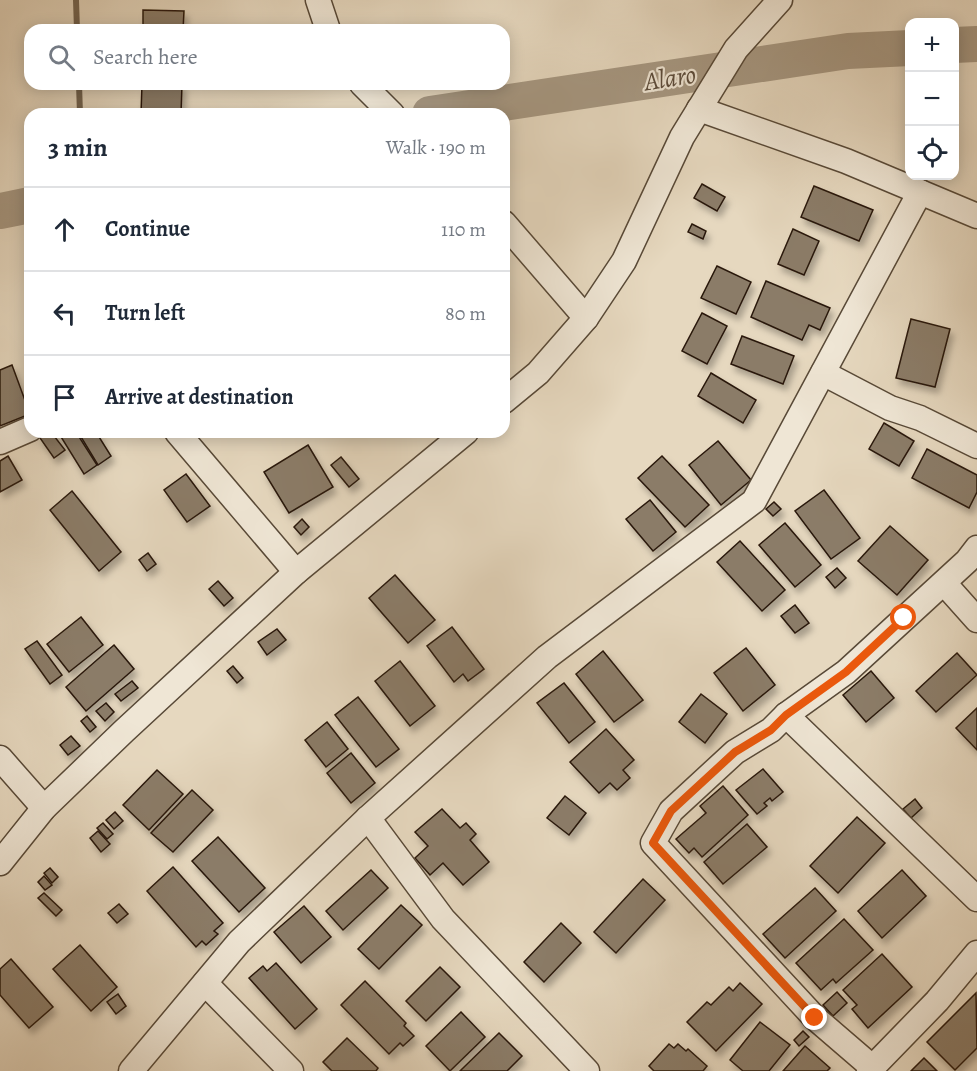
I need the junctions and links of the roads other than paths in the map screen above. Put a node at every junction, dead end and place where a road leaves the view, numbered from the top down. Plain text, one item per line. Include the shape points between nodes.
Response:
1 (318, 0) edge
2 (780, 0) edge
3 (326, 24) edge
4 (368, 90) edge
5 (386, 108) edge
6 (699, 109) junction
7 (920, 192) junction
8 (977, 216) edge
9 (510, 230) edge
10 (586, 318) junction
11 (823, 373) junction
12 (510, 396) edge
13 (24, 432) edge
14 (182, 438) edge
15 (459, 438) edge
16 (0, 442) edge
17 (977, 446) edge
18 (977, 548) edge
19 (296, 572) junction
20 (944, 582) junction
21 (977, 620) edge
22 (786, 715) junction
23 (0, 758) edge
24 (44, 808) junction
25 (368, 818) junction
26 (0, 863) edge
27 (977, 899) edge
28 (974, 962) edge
29 (205, 983) junction
30 (870, 1069) edge
31 (131, 1071) edge
32 (291, 1071) edge
33 (587, 1071) edge

1 - 3 street
2 - 6 street via 736,49
4 - 5 street
6 - 7 street via 846,161
6 - 10 street via 624,261
7 - 8 street
7 - 11 street
9 - 10 street
10 - 12 street via 538,373
11 - 17 street
11 - 25 street via 754,501 547,657
13 - 16 street
14 - 19 street
15 - 19 street
18 - 20 street
19 - 24 street
20 - 21 street
20 - 22 street via 846,672
22 - 27 street
22 - 30 street via 771,730 735,752 671,811 653,843 815,1018
23 - 24 street
24 - 26 street
25 - 29 street via 239,942
25 - 33 street via 443,919
28 - 30 street
29 - 31 street
29 - 32 street

